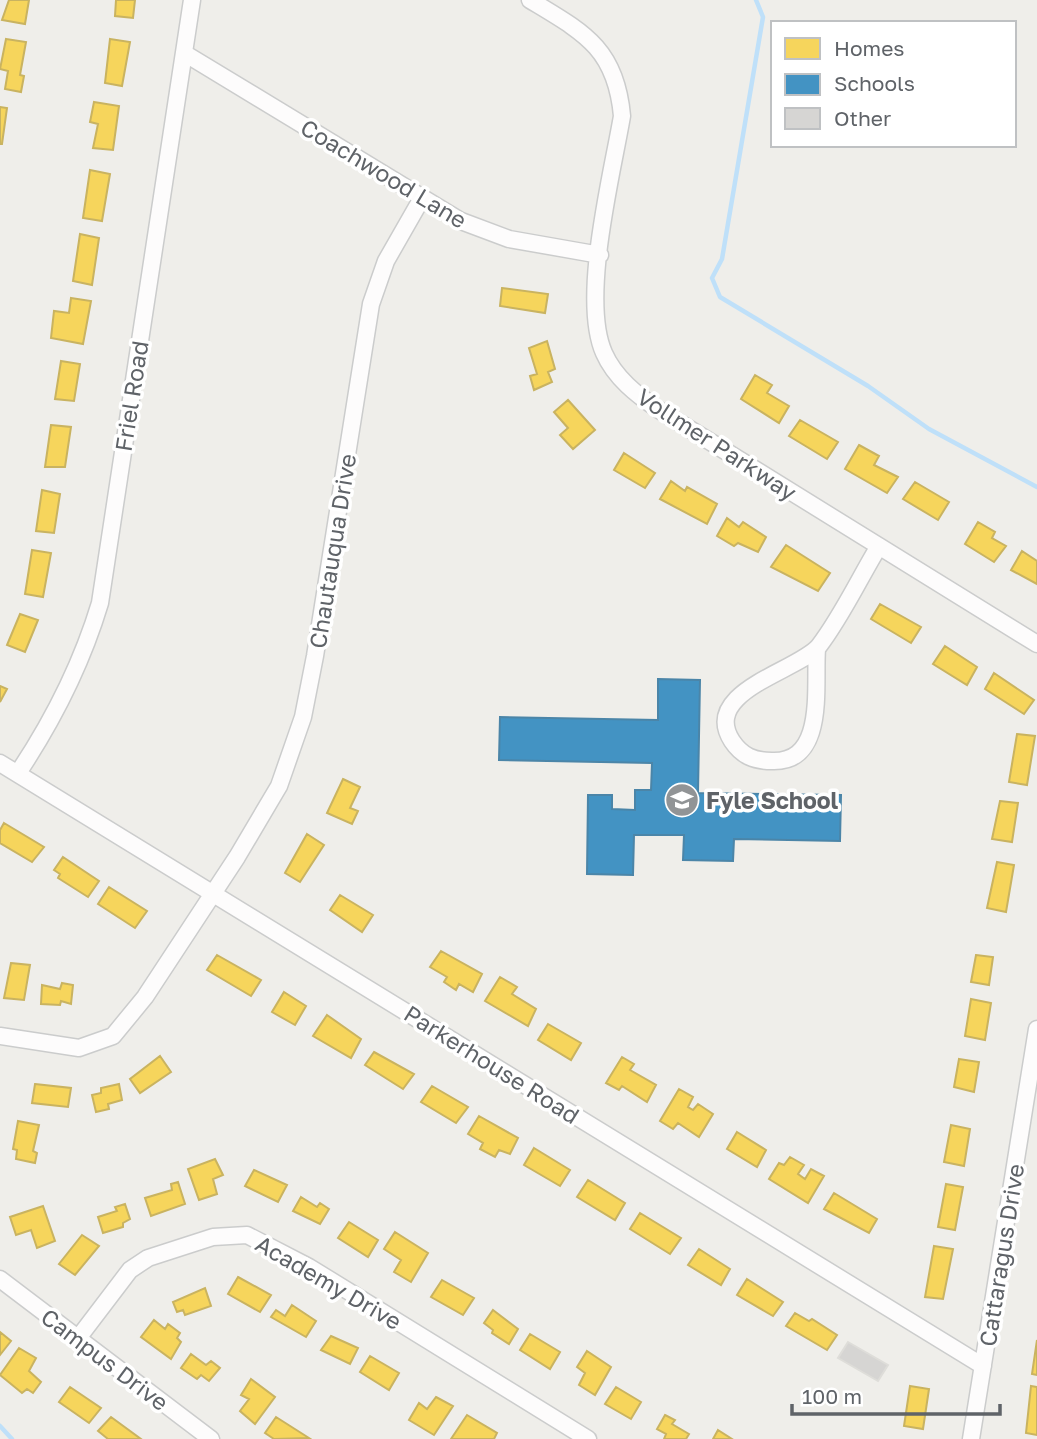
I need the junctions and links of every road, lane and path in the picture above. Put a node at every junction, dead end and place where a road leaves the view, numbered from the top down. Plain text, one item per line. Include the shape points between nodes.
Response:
1 (192, 0) edge
2 (530, 0) edge
3 (184, 52) junction
4 (422, 198) junction
5 (600, 255) junction
6 (878, 546) junction
7 (1037, 644) edge
8 (817, 649) junction
9 (0, 763) edge
10 (18, 774) junction
11 (213, 893) junction
12 (1037, 1029) edge
13 (0, 1036) edge
14 (0, 1279) edge
15 (79, 1337) junction
16 (983, 1366) junction
17 (211, 1439) edge
18 (588, 1439) edge
19 (971, 1439) edge

1 - 3 street, Friel Road
2 - 5 street, Vollmer Parkway via 584,34 599,48 616,78 622,116
3 - 4 street, Coachwood Lane
3 - 10 street, Friel Road via 100,603 64,698
4 - 5 street, Coachwood Lane via 461,221 509,239
4 - 11 street, Chautauqua Drive via 386,261 371,304 315,656 296,742 267,808
5 - 6 street, Vollmer Parkway via 595,313 598,334 604,353 627,385 659,410
6 - 7 street, Vollmer Parkway
6 - 8 street
8 - 8 street via 739,695 727,715 729,736 741,753 760,761 782,762 810,740
9 - 10 street, Parkerhouse Road
10 - 11 street, Parkerhouse Road
11 - 13 street, Chautauqua Drive via 132,1016 113,1037 79,1048
11 - 16 street, Parkerhouse Road
12 - 16 street, Cattaragus Drive
14 - 15 street, Campus Drive
15 - 17 street, Campus Drive
15 - 18 street, Academy Drive via 130,1270 148,1258 213,1237 247,1235 309,1267
16 - 19 street, Cattaragus Drive

